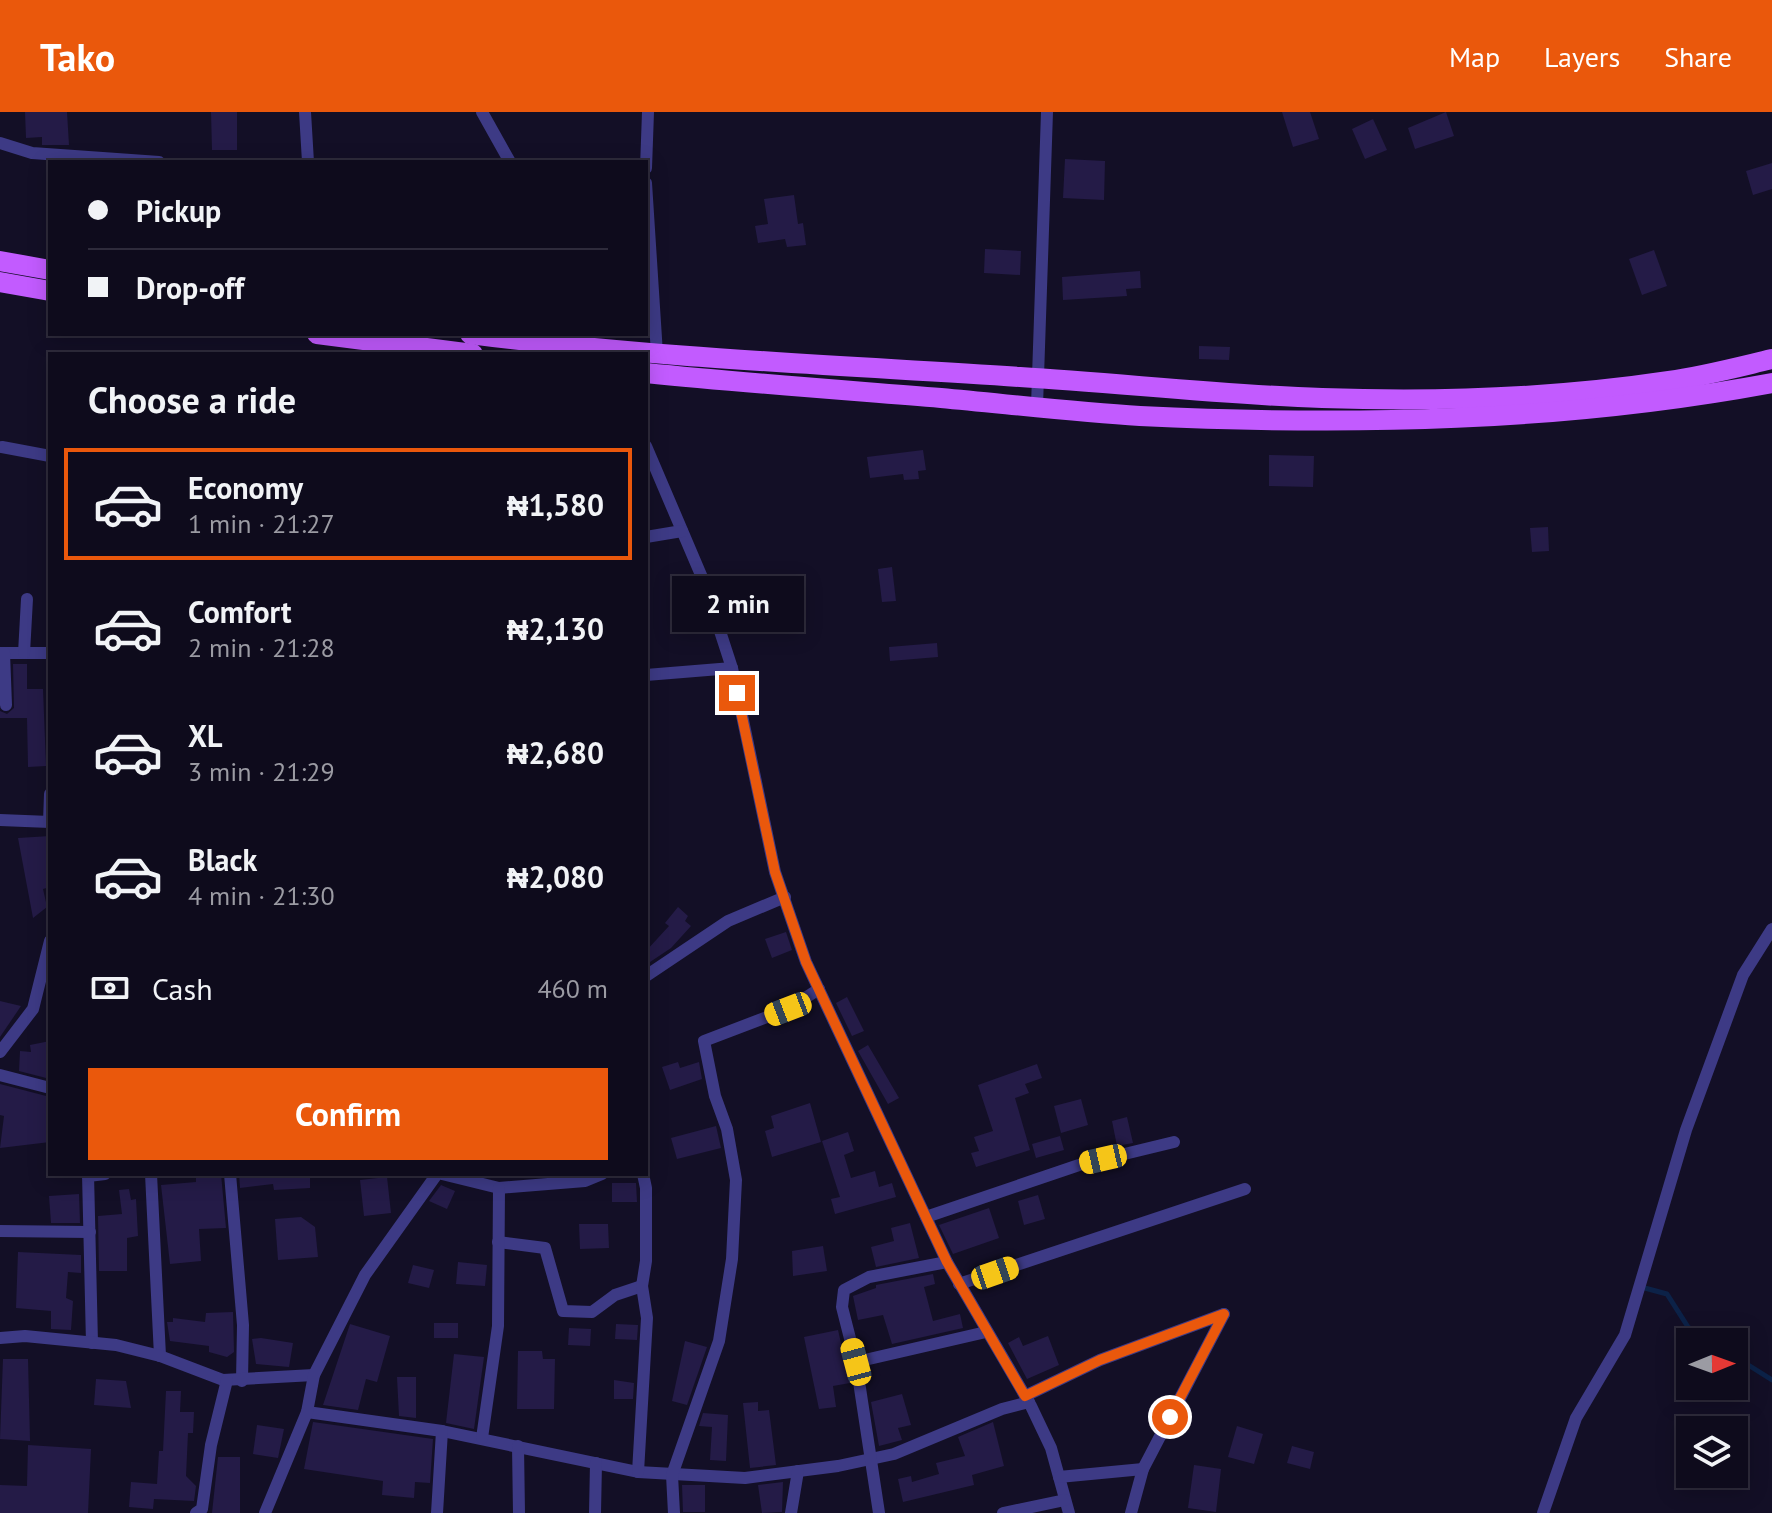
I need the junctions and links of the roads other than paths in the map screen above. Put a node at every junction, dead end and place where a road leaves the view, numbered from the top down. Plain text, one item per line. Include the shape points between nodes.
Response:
1 (305, 112) edge
2 (482, 112) edge
3 (648, 112) edge
4 (1047, 112) edge
5 (0, 143) edge
6 (131, 160) edge
7 (308, 160) edge
8 (509, 160) edge
9 (646, 160) edge
10 (648, 214) edge
11 (0, 261) edge
12 (48, 270) edge
13 (0, 282) edge
14 (48, 291) edge
15 (325, 336) edge
16 (501, 336) edge
17 (548, 339) edge
18 (376, 349) edge
19 (434, 352) edge
20 (642, 352) edge
21 (648, 353) edge
22 (657, 354) junction
23 (1772, 359) edge
24 (648, 373) edge
25 (1038, 378) junction
26 (1772, 383) edge
27 (1037, 406) junction
28 (2, 447) dead end
29 (648, 451) edge
30 (48, 456) edge
31 (682, 531) junction
32 (648, 537) edge
33 (27, 599) dead end
34 (2, 653) edge
35 (24, 653) junction
36 (48, 653) edge
37 (732, 668) junction
38 (648, 675) edge
39 (6, 705) dead end
40 (0, 820) edge
41 (48, 822) edge
42 (785, 897) junction
43 (1772, 929) edge
44 (46, 972) edge
45 (648, 975) edge
46 (819, 989) junction
47 (0, 1052) edge
48 (0, 1075) edge
49 (48, 1087) edge
50 (1174, 1142) dead end
51 (88, 1176) edge
52 (151, 1176) edge
53 (230, 1176) edge
54 (439, 1176) edge
55 (448, 1176) edge
56 (597, 1176) edge
57 (643, 1176) edge
58 (499, 1188) junction
59 (1245, 1189) dead end
60 (926, 1217) junction
61 (0, 1231) edge
62 (90, 1232) junction
63 (498, 1242) junction
64 (947, 1262) junction
65 (959, 1284) junction
66 (642, 1286) junction
67 (986, 1332) junction
68 (0, 1338) edge
69 (92, 1343) junction
70 (160, 1356) junction
71 (856, 1362) junction
72 (314, 1375) junction
73 (227, 1380) junction
74 (242, 1381) junction
75 (1027, 1399) junction
76 (307, 1412) junction
77 (442, 1431) junction
78 (482, 1438) junction
79 (518, 1446) junction
80 (868, 1458) junction
81 (596, 1463) junction
82 (1143, 1469) junction
83 (798, 1471) junction
84 (638, 1472) junction
85 (672, 1475) junction
86 (1059, 1477) junction
87 (1067, 1506) edge
88 (196, 1513) edge
89 (265, 1513) edge
90 (437, 1513) edge
91 (519, 1513) edge
92 (595, 1513) edge
93 (674, 1513) edge
94 (791, 1513) edge
95 (879, 1513) edge
96 (1003, 1513) edge
97 (1131, 1513) edge
98 (1543, 1513) edge

1 - 7 street
2 - 8 street
3 - 9 street
4 - 25 street
5 - 6 street via 32,153
10 - 22 street
11 - 12 main road
13 - 14 main road
15 - 18 main road
16 - 17 main road
17 - 20 main road
18 - 19 main road
21 - 22 main road
22 - 25 main road
23 - 25 main road via 1670,381 1454,397 1246,395
24 - 27 main road
25 - 27 street
26 - 27 main road via 1665,402 1437,419 1138,415
28 - 30 street
29 - 31 street
31 - 32 street
31 - 37 street
33 - 35 street
34 - 35 street
34 - 39 street
35 - 36 street
37 - 38 street
37 - 42 street via 775,872
40 - 41 street
42 - 45 street via 728,921
42 - 46 street
43 - 98 street via 1743,975 1686,1130 1625,1335 1576,1418
44 - 47 street via 33,1009
46 - 60 street
46 - 85 street via 788,1009 704,1041 736,1180 732,1259 719,1341
48 - 49 street
50 - 60 street via 1079,1165
51 - 62 street
52 - 70 street
53 - 74 street via 243,1325
54 - 72 street via 365,1275
55 - 58 street
56 - 58 street
57 - 66 street
58 - 63 street
59 - 65 street
60 - 64 street
61 - 62 street
62 - 69 street
63 - 66 street via 545,1248 563,1311 592,1312 615,1295
63 - 78 street via 498,1326
64 - 65 street
64 - 71 street via 869,1277 844,1290 842,1307
65 - 67 street
66 - 84 street via 647,1318
67 - 71 street
67 - 75 street
68 - 69 street
69 - 70 street
70 - 73 street
71 - 80 street
72 - 74 street
72 - 76 street
73 - 74 street
73 - 88 street via 202,1509
75 - 80 street via 894,1454
75 - 82 street via 1100,1360 1224,1314
75 - 86 street
76 - 77 street
76 - 89 street
77 - 78 street
77 - 90 street
78 - 79 street
79 - 81 street
79 - 91 street
80 - 83 street
80 - 95 street
81 - 84 street
81 - 92 street
82 - 86 street
82 - 97 street
83 - 85 street via 745,1478
83 - 94 street
84 - 85 street
85 - 93 street
86 - 87 street
87 - 96 street

